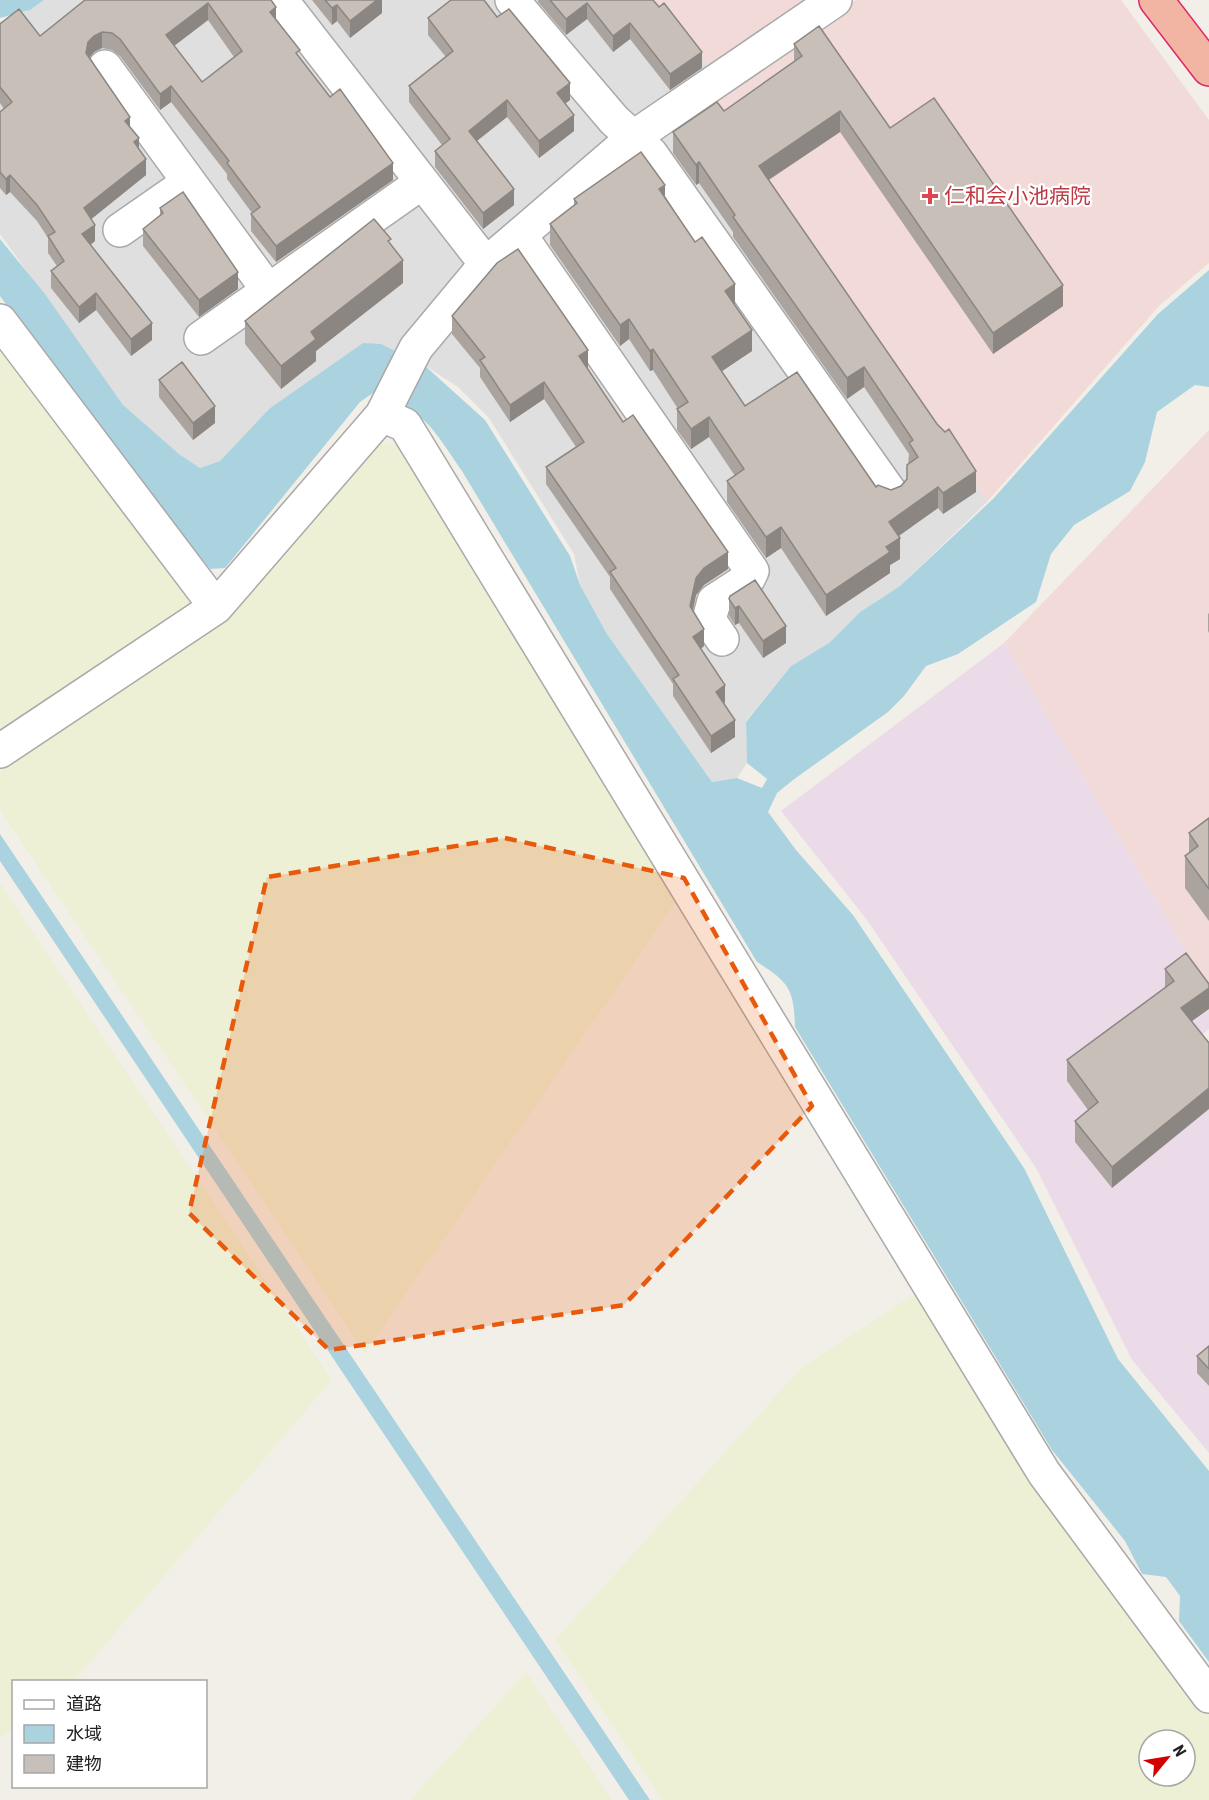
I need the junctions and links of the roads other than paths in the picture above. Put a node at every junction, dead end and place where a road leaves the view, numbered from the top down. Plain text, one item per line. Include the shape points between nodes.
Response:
1 (281, 0) edge
2 (512, 0) edge
3 (835, 0) edge
4 (1156, 0) edge
5 (105, 67) dead end
6 (1209, 69) edge
7 (634, 137) junction
8 (189, 182) junction
9 (421, 183) junction
10 (120, 230) dead end
11 (520, 235) junction
12 (486, 264) junction
13 (268, 290) junction
14 (0, 321) edge
15 (201, 338) dead end
16 (382, 415) junction
17 (890, 492) edge
18 (216, 607) junction
19 (722, 639) dead end
20 (0, 751) edge
21 (1209, 1696) edge

1 - 9 street
2 - 7 street via 614,120
3 - 7 street
4 - 6 highway
5 - 8 street
7 - 11 street
7 - 17 street via 651,154
8 - 10 street
8 - 13 street
9 - 12 street
9 - 13 street
11 - 12 street
11 - 19 street via 752,571 748,579 714,601 709,620
12 - 16 street via 416,348
13 - 15 street
14 - 18 street
16 - 18 street
16 - 21 street via 405,425 1044,1473
18 - 20 street

